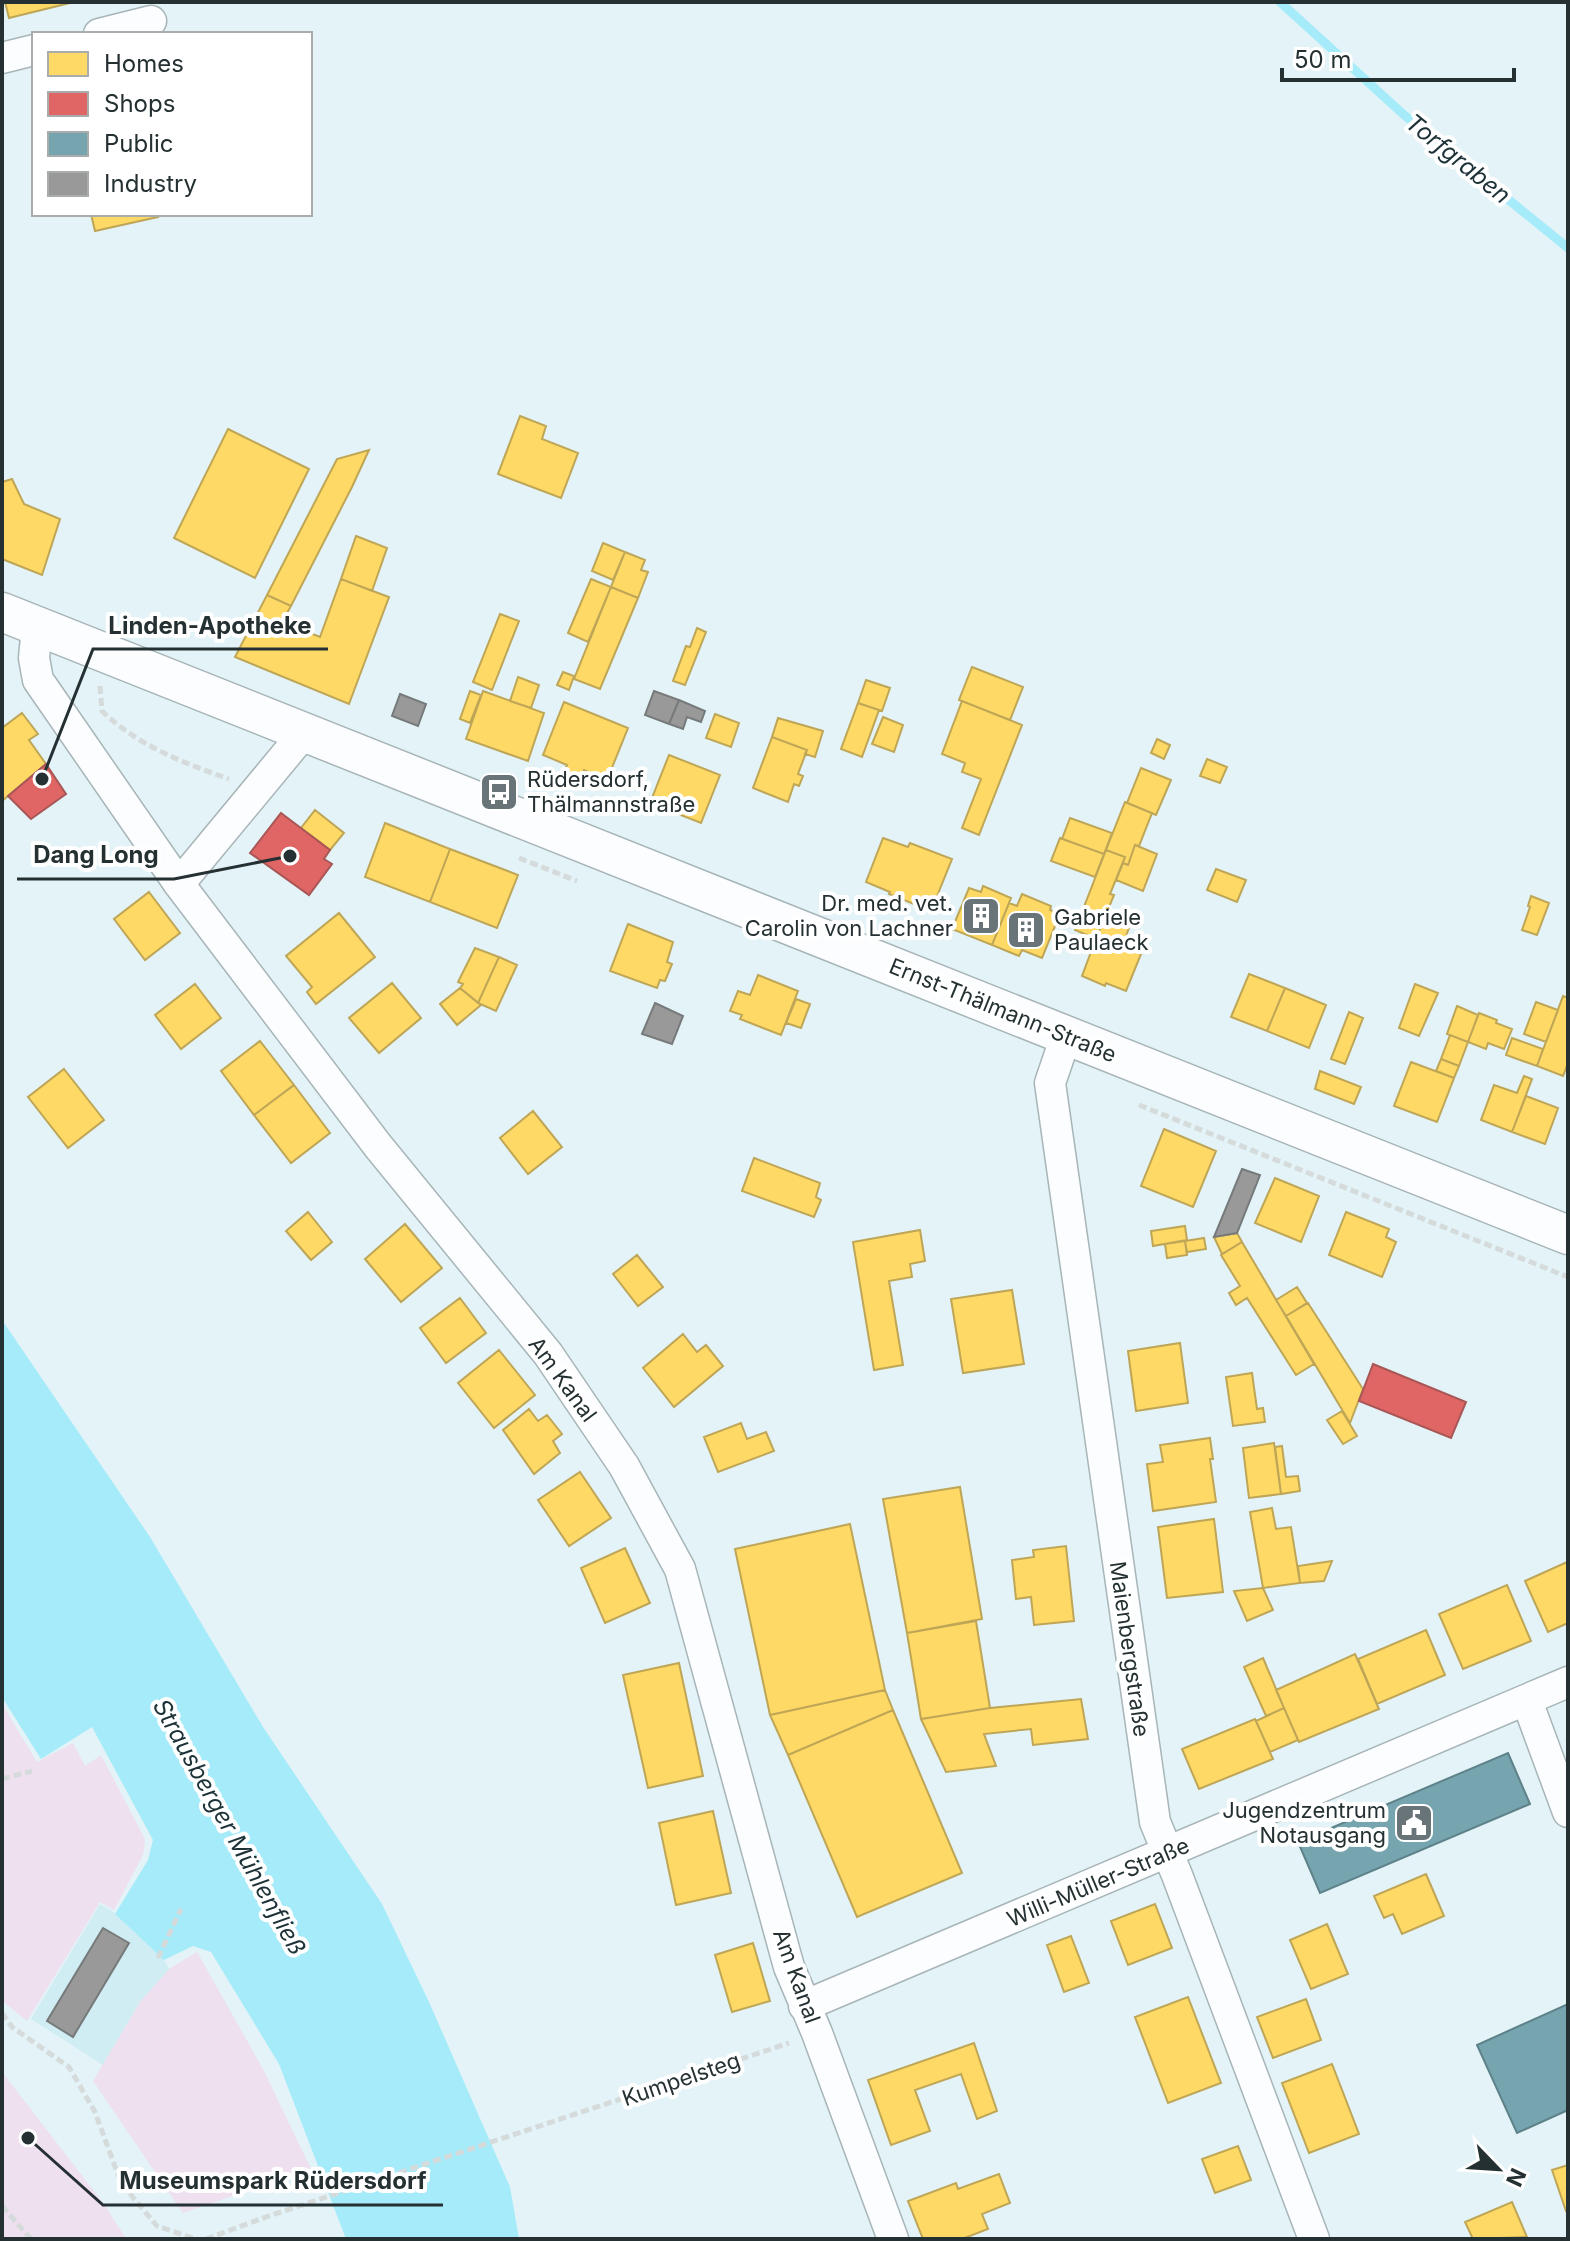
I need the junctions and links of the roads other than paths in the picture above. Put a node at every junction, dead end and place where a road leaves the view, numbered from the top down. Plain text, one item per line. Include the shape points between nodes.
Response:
1 (151, 21) dead end
2 (107, 32) edge
3 (32, 50) edge
4 (2, 58) edge
5 (2, 612) edge
6 (37, 627) junction
7 (304, 733) junction
8 (179, 884) junction
9 (1066, 1036) junction
10 (1568, 1235) edge
11 (1568, 1682) edge
12 (1527, 1701) junction
13 (1568, 1812) edge
14 (1168, 1853) junction
15 (810, 2020) junction
16 (893, 2239) edge
17 (1314, 2239) edge

1 - 2 street
3 - 4 street
5 - 6 main road, Ernst-Thälmann-Straße
6 - 7 main road, Ernst-Thälmann-Straße
6 - 8 street, Am Kanal via 38,680
7 - 8 street
7 - 9 main road, Ernst-Thälmann-Straße
8 - 15 street, Am Kanal via 378,1146 548,1354 630,1478 680,1569 789,1967
9 - 10 main road, Ernst-Thälmann-Straße
9 - 14 street, Maienbergstraße via 1050,1083 1155,1822
11 - 12 street, Willi-Müller-Straße
12 - 13 street
12 - 14 street, Willi-Müller-Straße
14 - 15 street, Willi-Müller-Straße
14 - 17 street, Maienbergstraße
15 - 16 street, Am Kanal

